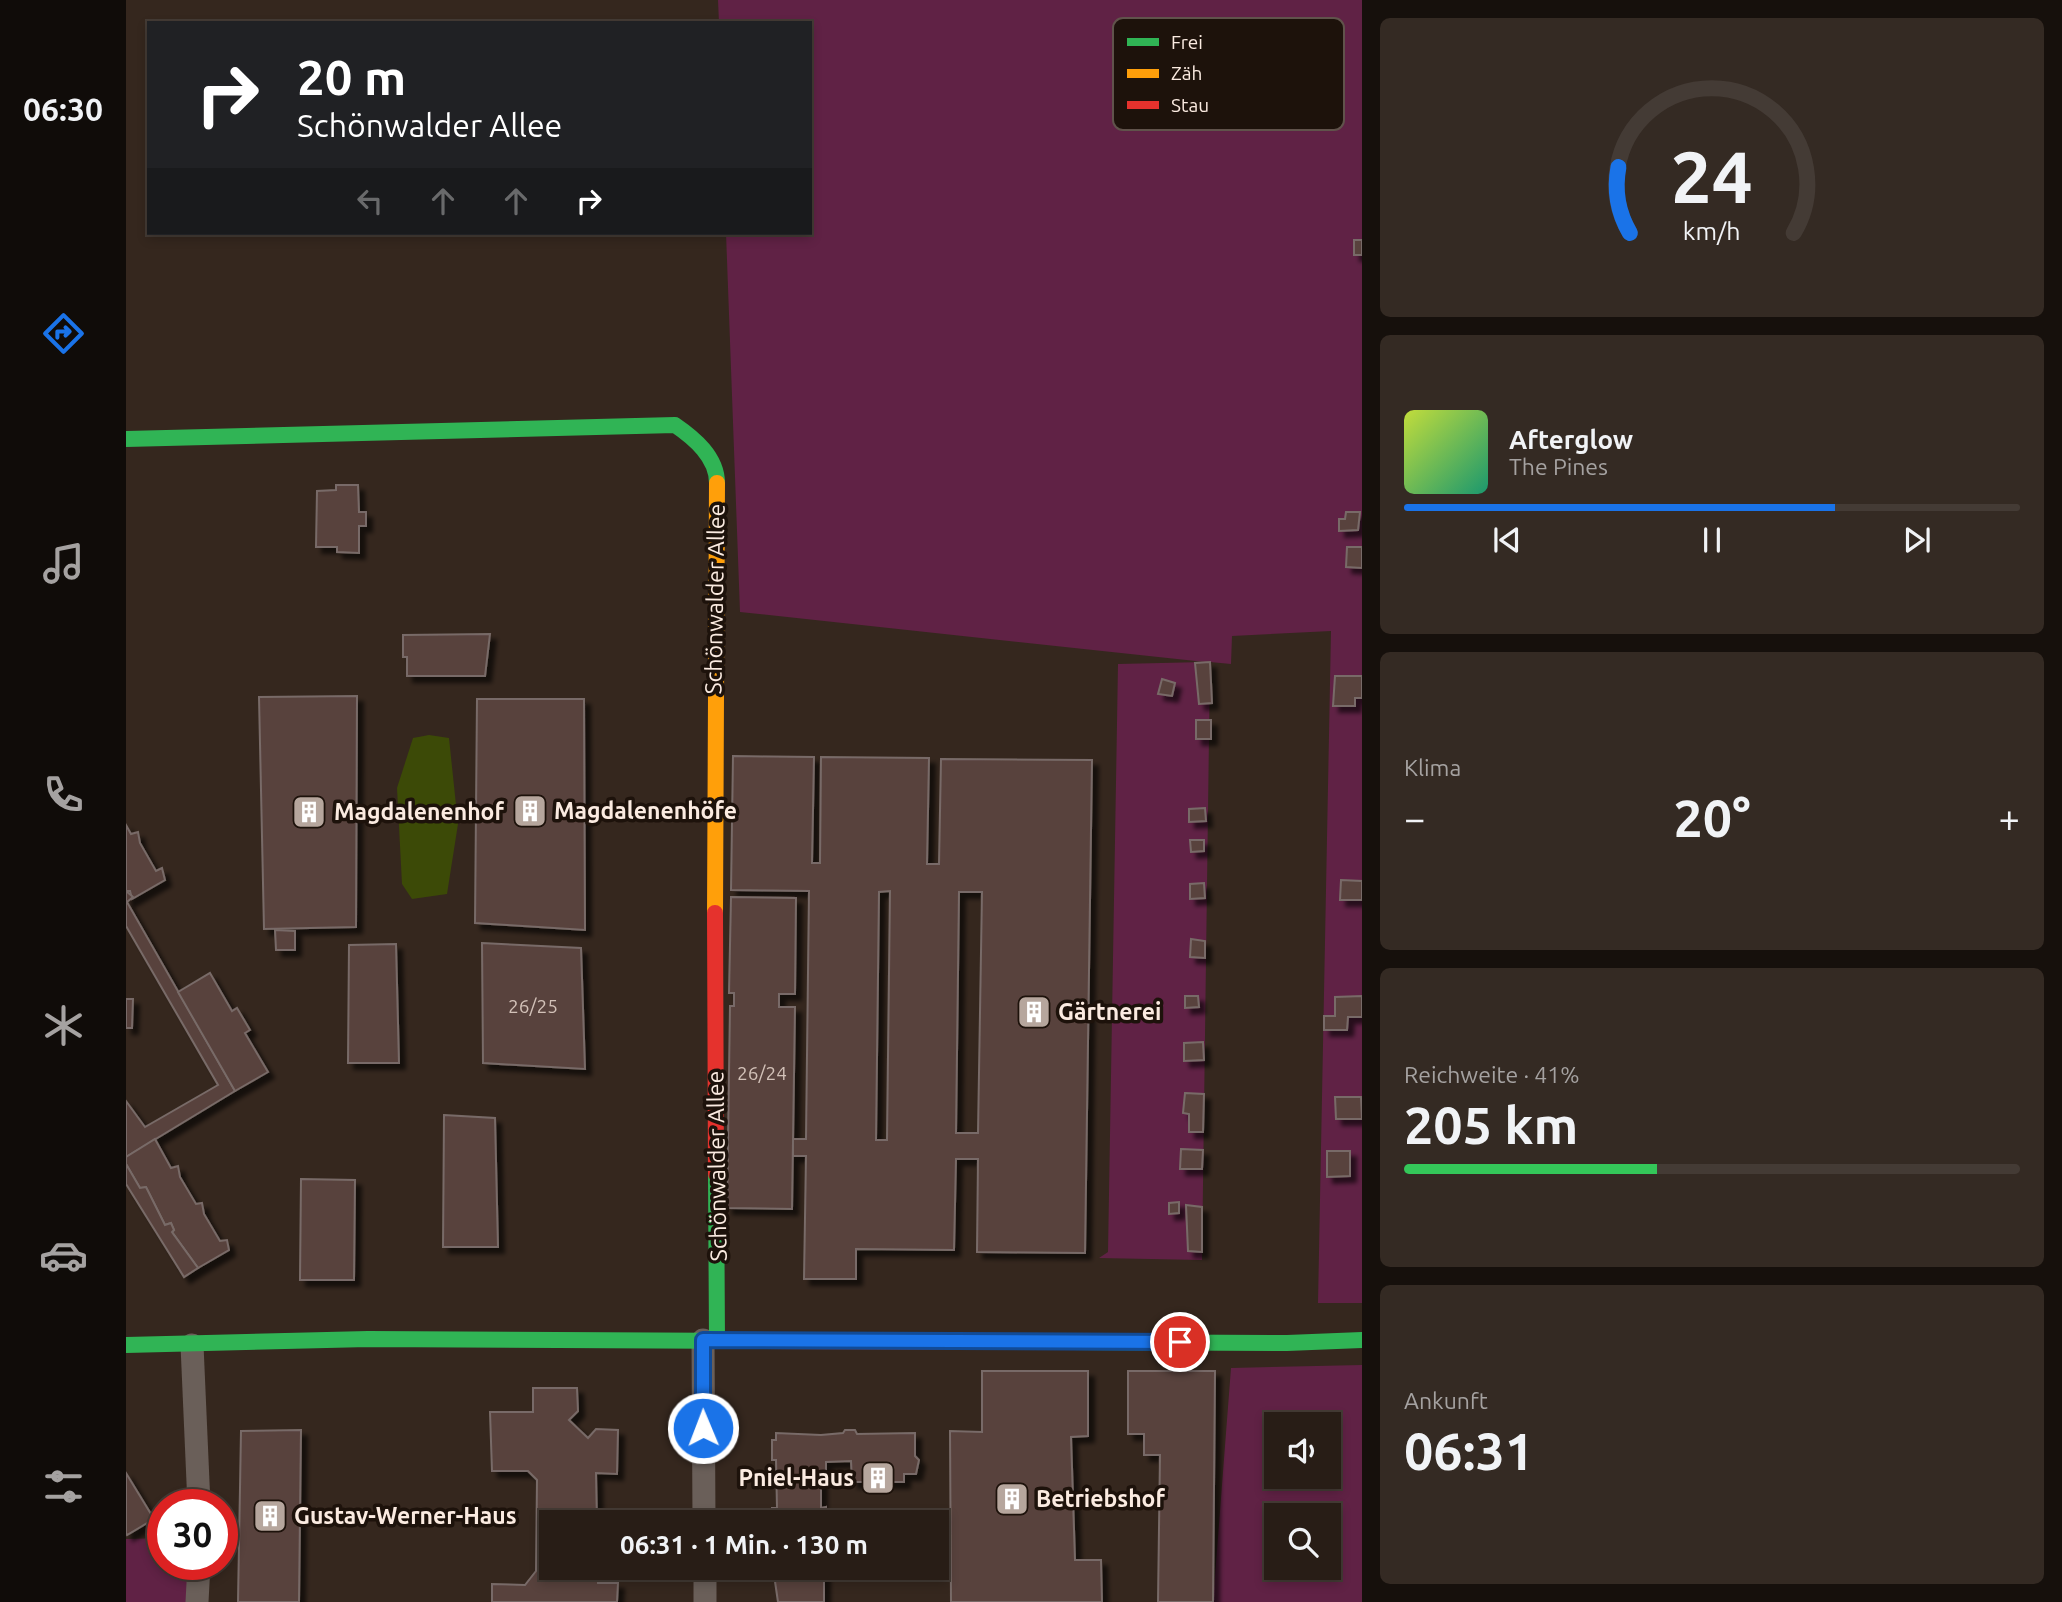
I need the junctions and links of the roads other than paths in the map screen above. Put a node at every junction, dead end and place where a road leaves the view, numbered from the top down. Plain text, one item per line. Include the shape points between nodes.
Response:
1 (126, 439) edge
2 (710, 1340) junction
3 (1362, 1340) edge
4 (126, 1345) edge
5 (192, 1345) junction
6 (198, 1489) edge
7 (704, 1510) edge
8 (198, 1580) edge
9 (705, 1580) edge
10 (197, 1602) edge
11 (705, 1602) edge

1 - 2 street, Schönwalder Allee via 675,425 710,456 717,475
2 - 3 street
2 - 5 street via 368,1339
2 - 7 street, Schönwalder Allee
4 - 5 street
5 - 6 street
8 - 10 street
9 - 11 street

